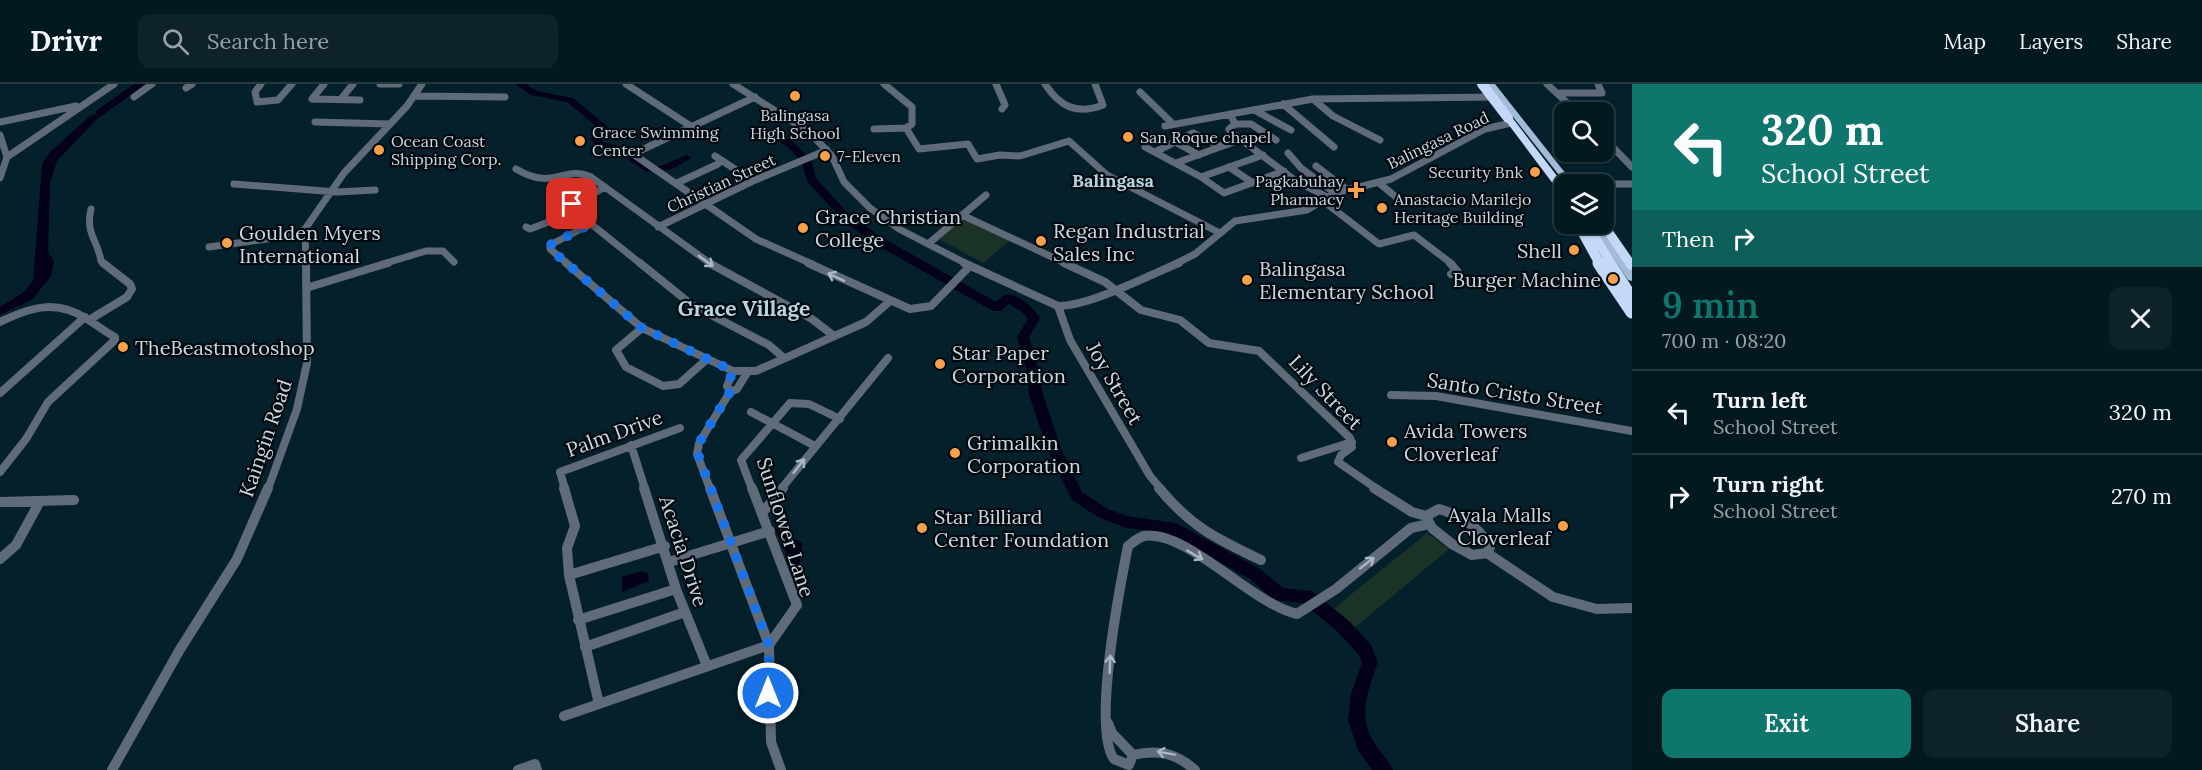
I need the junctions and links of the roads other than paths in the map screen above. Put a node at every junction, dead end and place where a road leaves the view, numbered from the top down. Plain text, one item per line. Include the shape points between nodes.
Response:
1 (114, 84) edge
2 (152, 84) edge
3 (261, 84) edge
4 (292, 84) edge
5 (324, 84) edge
6 (353, 84) edge
7 (380, 84) edge
8 (399, 84) edge
9 (422, 84) edge
10 (626, 84) edge
11 (733, 84) edge
12 (884, 84) edge
13 (996, 84) edge
14 (1046, 84) edge
15 (1095, 84) edge
16 (1482, 84) edge
17 (1490, 84) edge
18 (1547, 84) edge
19 (1592, 84) edge
20 (1599, 86) edge
21 (1140, 92) dead end
22 (1557, 93) junction
23 (414, 96) junction
24 (134, 97) dead end
25 (505, 97) dead end
26 (755, 97) junction
27 (1496, 97) junction
28 (341, 99) junction
29 (1313, 99) junction
30 (360, 100) dead end
31 (1566, 102) edge
32 (1283, 104) junction
33 (81, 105) junction
34 (1002, 110) dead end
35 (1254, 110) junction
36 (1230, 114) junction
37 (0, 122) edge
38 (315, 122) dead end
39 (1511, 123) junction
40 (390, 124) junction
41 (1173, 124) junction
42 (1235, 124) junction
43 (1165, 126) dead end
44 (692, 127) junction
45 (906, 128) junction
46 (874, 129) dead end
47 (1291, 130) dead end
48 (0, 135) edge
49 (1242, 139) junction
50 (1276, 140) dead end
51 (1380, 140) dead end
52 (1175, 142) junction
53 (1220, 146) junction
54 (1145, 147) dead end
55 (1334, 147) dead end
56 (1614, 148) edge
57 (827, 150) junction
58 (1155, 152) junction
59 (1288, 153) dead end
60 (1199, 154) junction
61 (1263, 155) junction
62 (715, 156) dead end
63 (7, 157) junction
64 (1176, 163) junction
65 (718, 164) dead end
66 (1316, 166) dead end
67 (1229, 167) junction
68 (1632, 167) edge
69 (516, 169) dead end
70 (1284, 171) junction
71 (1556, 174) edge
72 (1556, 174) edge
73 (1557, 174) edge
74 (1557, 174) edge
75 (1201, 177) junction
76 (0, 178) edge
77 (753, 181) junction
78 (677, 183) junction
79 (1253, 183) junction
80 (1379, 183) junction
81 (234, 184) dead end
82 (1632, 184) edge
83 (1614, 185) edge
84 (605, 187) junction
85 (1346, 189) junction
86 (375, 190) dead end
87 (331, 192) junction
88 (1335, 193) junction
89 (986, 195) dead end
90 (1325, 198) junction
91 (1402, 202) dead end
92 (706, 203) junction
93 (91, 209) dead end
94 (575, 212) junction
95 (962, 215) junction
96 (589, 225) junction
97 (526, 227) dead end
98 (658, 227) junction
99 (1221, 233) junction
100 (304, 234) junction
101 (1584, 234) edge
102 (1585, 234) edge
103 (1593, 234) edge
104 (1602, 234) edge
105 (1610, 234) edge
106 (928, 244) junction
107 (209, 247) dead end
108 (454, 262) dead end
109 (970, 266) junction
110 (1632, 266) edge
111 (1451, 273) dead end
112 (1632, 279) edge
113 (306, 288) junction
114 (1116, 289) junction
115 (1632, 297) edge
116 (890, 301) junction
117 (1058, 306) junction
118 (1632, 312) edge
119 (1632, 316) edge
120 (87, 319) junction
121 (0, 322) edge
122 (642, 328) junction
123 (834, 336) junction
124 (888, 357) dead end
125 (784, 358) junction
126 (706, 360) junction
127 (733, 371) junction
128 (747, 373) junction
129 (730, 392) junction
130 (0, 393) edge
131 (1391, 394) dead end
132 (751, 412) dead end
133 (840, 419) junction
134 (772, 424) junction
135 (680, 428) dead end
136 (1632, 432) edge
137 (1352, 442) junction
138 (631, 445) junction
139 (815, 446) junction
140 (1301, 458) dead end
141 (0, 472) edge
142 (74, 500) dead end
143 (0, 502) edge
144 (39, 503) junction
145 (763, 512) junction
146 (1428, 520) junction
147 (770, 531) junction
148 (730, 542) junction
149 (664, 546) junction
150 (1486, 553) junction
151 (0, 559) edge
152 (1261, 560) dead end
153 (669, 562) junction
154 (569, 574) junction
155 (676, 589) junction
156 (1631, 608) edge
157 (685, 612) junction
158 (578, 620) junction
159 (769, 645) junction
160 (585, 647) junction
161 (707, 666) junction
162 (600, 704) junction
163 (564, 716) dead end
164 (1108, 723) junction
165 (1130, 751) junction
166 (112, 770) edge
167 (518, 770) edge
168 (537, 770) edge
169 (781, 770) edge
170 (1195, 770) edge

1 - 33 street
2 - 24 street
3 - 4 street via 255,100 278,100
5 - 28 street via 312,99
6 - 28 street
7 - 8 street
9 - 23 street
10 - 44 street
11 - 26 street
12 - 45 street via 912,107 912,124
13 - 34 street via 1005,105
14 - 15 street via 1054,100 1072,109 1103,105
16 - 27 main road
16 - 71 highway, bridge
17 - 27 main road
17 - 74 highway
18 - 22 street
19 - 20 street
20 - 22 street via 1602,93 1594,95
21 - 41 street
22 - 31 street
23 - 25 street
23 - 40 street
26 - 44 street
26 - 57 street via 809,132
27 - 29 street
27 - 39 main road
27 - 73 main road
28 - 30 street
29 - 32 street
29 - 51 street via 1333,116
32 - 35 street
32 - 55 street
33 - 37 street
33 - 63 street
35 - 36 street
35 - 47 street
36 - 41 street
36 - 42 street
38 - 40 street
39 - 72 main road
39 - 80 street, Balingasa Road via 1485,129 1427,162
40 - 87 street
41 - 43 street
42 - 49 street via 1229,131
42 - 50 street via 1251,123
44 - 78 street via 633,154
45 - 46 street
45 - 99 street via 919,149 968,144 977,159 1020,156 1069,141 1107,175
48 - 63 street
49 - 53 street
49 - 61 street
52 - 53 street via 1195,134
52 - 58 street
52 - 60 street
53 - 60 street
54 - 58 street
56 - 68 street
57 - 77 street, Christian Street
57 - 106 street via 844,182 870,208
58 - 64 street
59 - 88 street
60 - 64 street
61 - 67 street
61 - 70 street
62 - 77 street
63 - 76 street
64 - 75 street
65 - 78 street
66 - 85 street
67 - 75 street
67 - 79 street
69 - 84 street via 544,180 579,171
70 - 79 street
70 - 90 street
75 - 79 street via 1224,193
77 - 92 street, Christian Street
78 - 92 street
80 - 85 street, Balingasa Road
80 - 91 street
81 - 87 street
82 - 83 street
84 - 94 street via 572,204
84 - 98 street
85 - 88 street, Balingasa Road
86 - 87 street
87 - 100 street
88 - 90 street, Balingasa Road
89 - 95 street
90 - 99 street, Balingasa Road via 1307,210 1242,219
90 - 111 street via 1379,244 1414,235 1454,266 1457,271
92 - 98 street, Christian Street
116 -> 92 street via 756,239
93 - 120 street via 89,236 99,248 101,261 132,289 127,297
94 - 96 street
94 - 97 street via 530,229
95 - 106 street
95 - 114 street
96 - 122 street via 550,245 550,249
96 - 125 street via 692,305 768,345
98 -> 123 street via 722,272 812,319
99 - 114 street, Balingasa Road via 1183,261
100 - 107 street
100 - 113 street, Kaingin Road
101 - 119 street
102 - 118 highway, bridge
103 - 115 highway
104 - 112 highway
105 - 110 highway
106 - 109 street
108 - 113 street via 443,251 426,251
109 - 116 street via 931,306 910,309
109 - 117 street
113 - 166 street, Kaingin Road via 305,382 263,502 237,560 179,651
114 - 117 street, Balingasa Road
114 - 137 street, Lily Street via 1141,310 1180,320 1209,343 1259,351
116 - 123 street via 876,315
117 - 152 street, Joy Street via 1070,340 1150,476 1171,502 1208,535
120 - 121 street via 59,304 45,304
120 - 130 street
120 - 141 street via 115,337 112,344 48,402
122 - 126 street
122 - 126 street via 615,350 626,367 663,386 679,384
123 - 125 street
124 - 133 street
125 - 128 street
126 - 127 street
127 - 128 street
127 - 129 street via 727,386
128 - 129 street via 737,389
129 - 148 street via 699,443 698,454
131 - 136 street, Santo Cristo Street via 1436,396
132 - 134 street
133 - 134 street via 809,404 790,403
133 - 139 street
134 - 139 street
134 - 145 street, Sunflower Lane via 741,460
135 - 138 street, Palm Drive
137 - 140 street
137 - 146 street, Lily Street via 1338,462 1342,467
138 - 149 street, Acacia Drive
138 - 154 street, Palm Drive via 560,472 575,526 567,548
145 -> 139 street
142 - 144 street
143 - 144 street
144 - 151 street via 16,545
145 - 147 street, Sunflower Lane
146 - 150 street via 1472,555
146 - 150 street via 1439,509 1457,516 1487,541 1490,547
164 -> 146 street via 1111,630 1131,541 1168,540 1293,614 1311,607 1411,528
147 - 148 street
147 - 159 street, Sunflower Lane via 797,605
148 - 153 street
148 - 159 street
149 - 153 street, Acacia Drive
149 - 154 street
150 - 156 street via 1553,597 1597,609
153 - 155 street, Acacia Drive
154 - 158 street
155 - 157 street, Acacia Drive
155 - 158 street
157 - 160 street
157 - 161 street, Acacia Drive
158 - 160 street
159 - 161 street
159 - 169 street via 768,716
160 - 162 street
161 - 162 street
162 - 163 street
164 - 165 street
164 - 165 street via 1106,747 1118,763 1132,762
170 -> 165 street via 1173,753
167 - 168 street via 535,764

